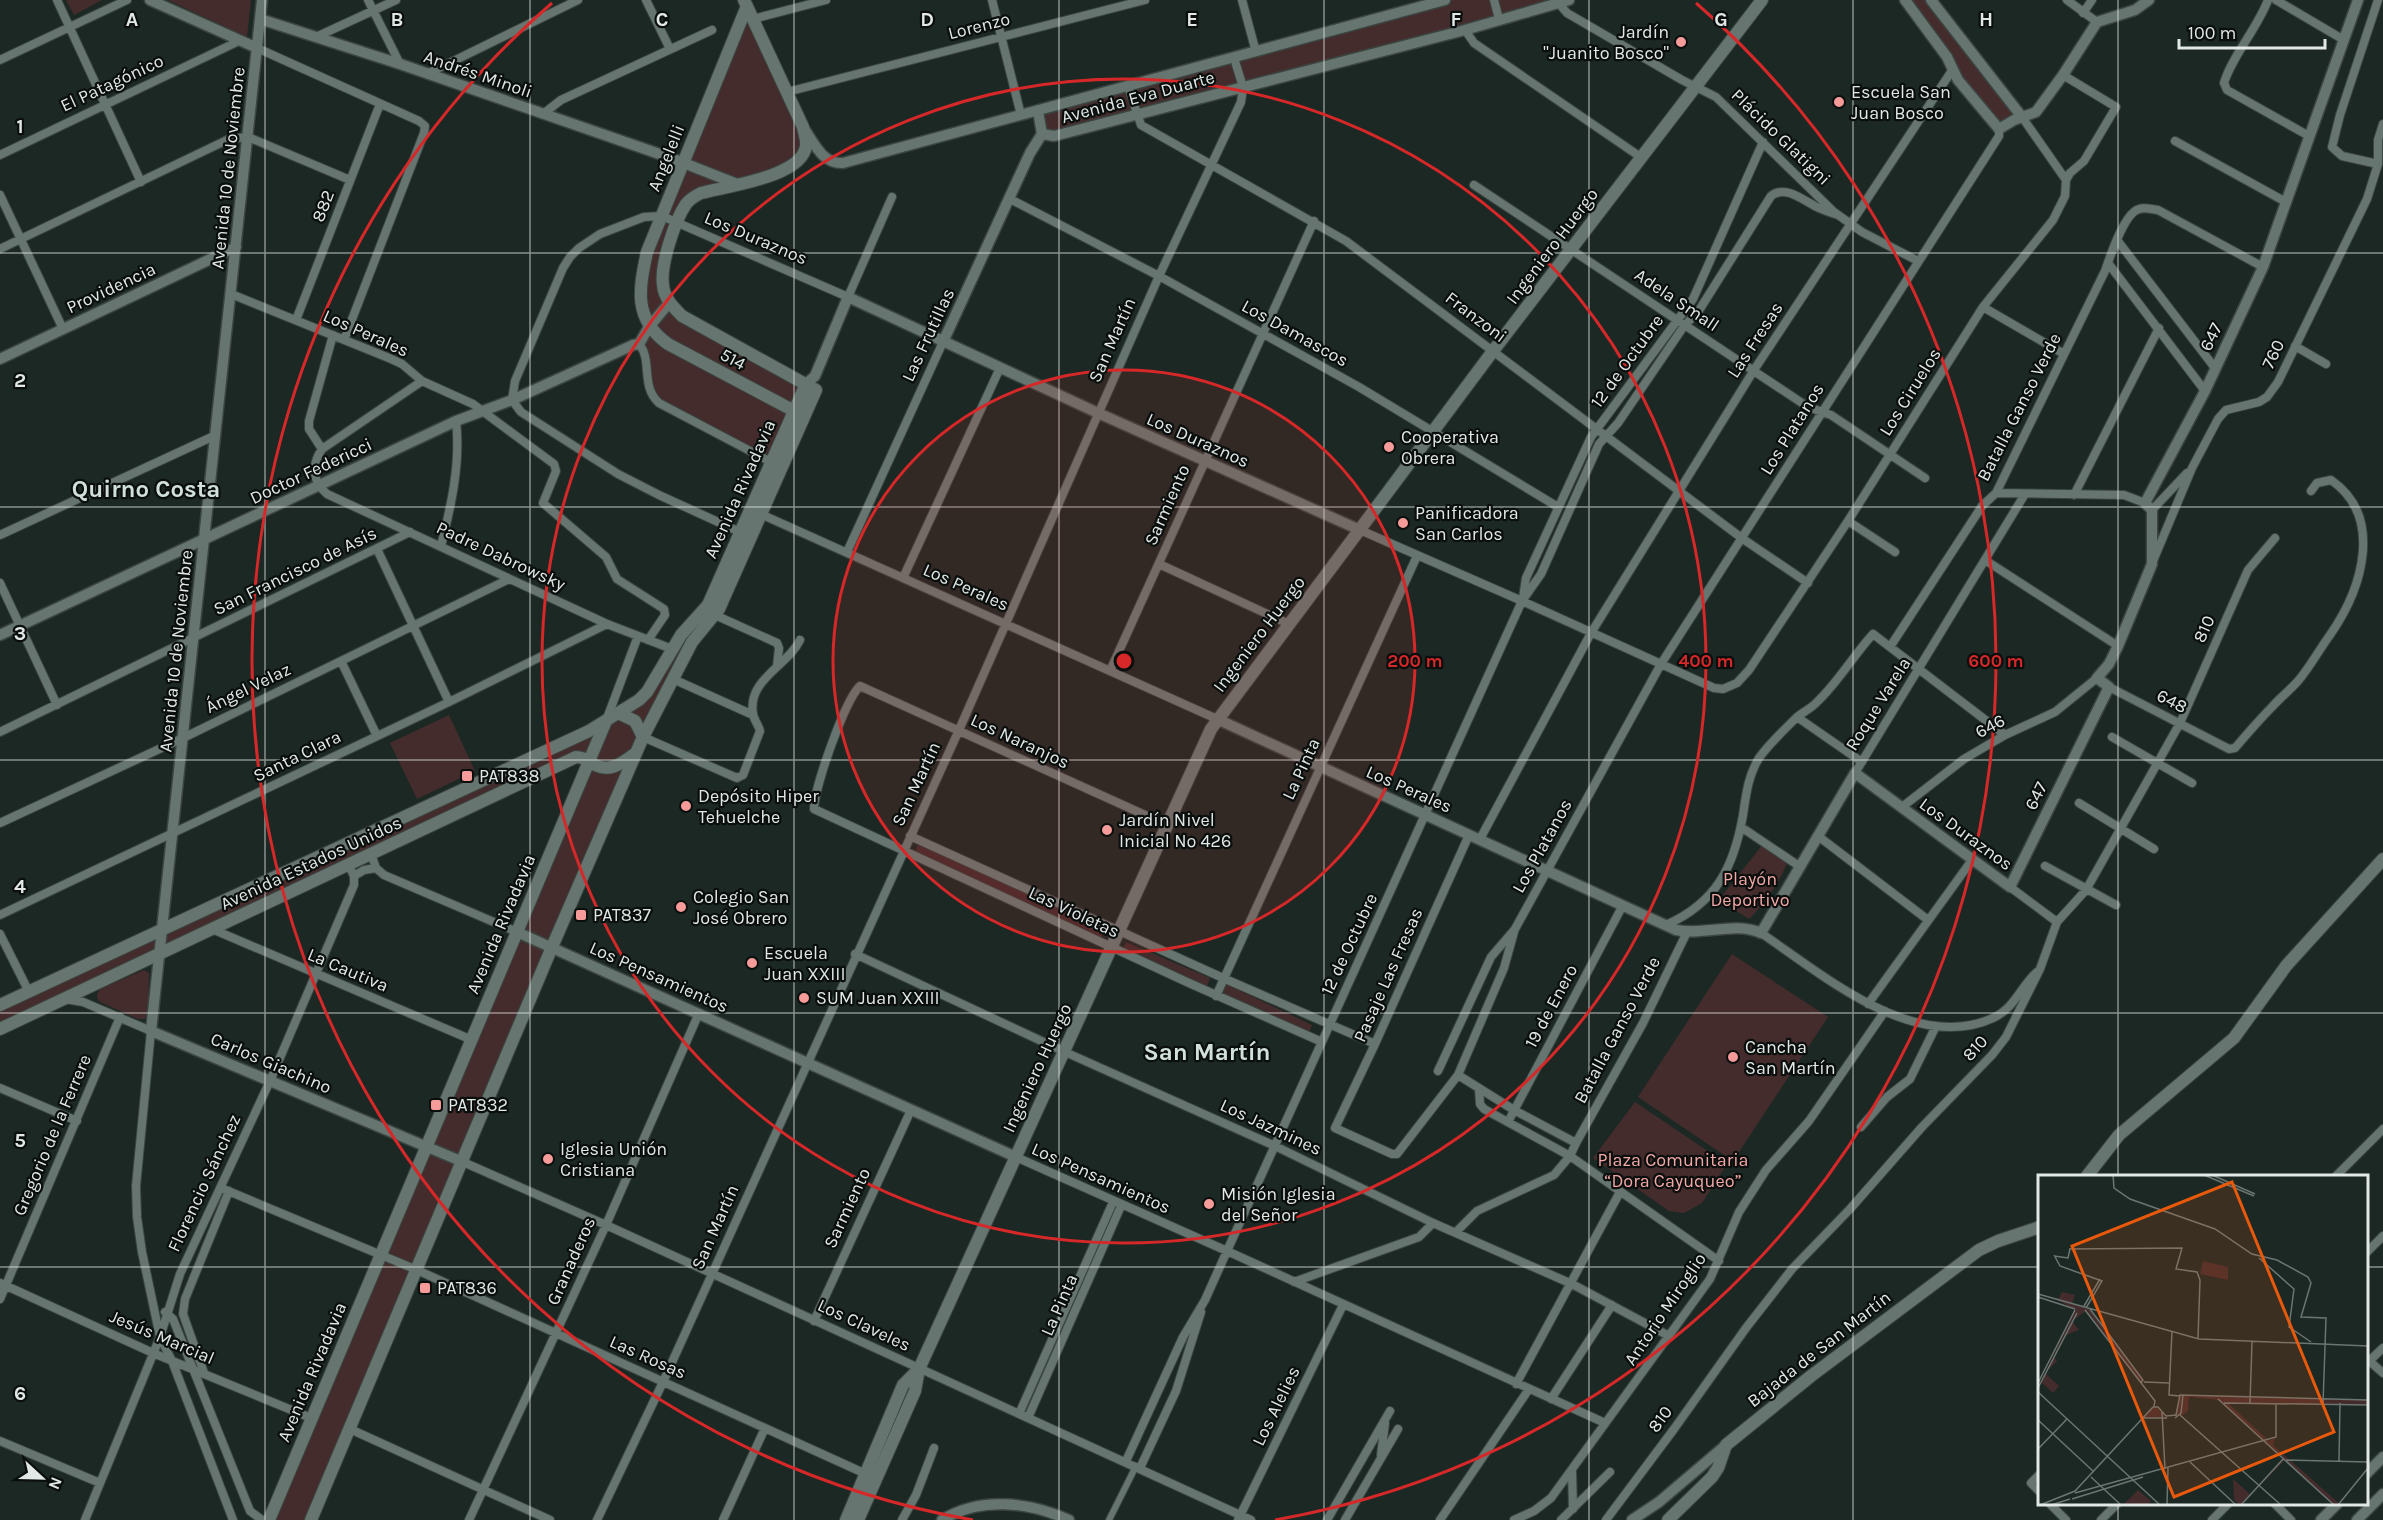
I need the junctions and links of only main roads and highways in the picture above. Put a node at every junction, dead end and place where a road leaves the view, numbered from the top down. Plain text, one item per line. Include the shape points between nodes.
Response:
1 (1762, 0) edge
2 (746, 3) edge
3 (669, 303) joint
4 (649, 327) joint
5 (812, 383) joint
6 (772, 399) junction
7 (799, 414) junction
8 (784, 432) junction
9 (756, 512) junction
10 (618, 713) junction
11 (606, 721) junction
12 (643, 737) junction
13 (636, 753) junction
14 (589, 761) junction
15 (362, 836) junction
16 (339, 847) junction
17 (371, 854) junction
18 (2383, 859) edge
19 (348, 864) junction
20 (0, 1005) edge
21 (0, 1029) edge
22 (2088, 1175) edge
23 (2038, 1228) edge
24 (919, 1369) junction
25 (269, 1520) edge
26 (311, 1520) edge
27 (846, 1520) edge
28 (858, 1520) edge
29 (1668, 1520) edge

1 - 24 main road, Ingeniero Huergo via 1217,719
2 - 3 main road, Angelelli via 803,127 806,146 796,164 782,173 701,193 685,205 663,270
2 - 4 main road, Angelelli via 648,252 640,294
3 - 5 main road, 514 via 682,316
4 - 6 main road, 514 via 668,344
5 - 7 main road, Avenida Rivadavia
6 - 7 main road, 514
6 - 8 main road via 779,409
7 - 8 main road, Avenida Rivadavia
7 - 9 main road, Avenida Rivadavia
8 - 9 main road, Avenida Rivadavia
9 - 10 main road, Avenida Rivadavia via 740,532 708,605 689,624 647,692
9 - 12 main road, Avenida Rivadavia via 723,601 692,642
10 - 11 main road, Avenida Rivadavia
10 - 12 main road via 635,721
11 - 14 main road, Avenida Rivadavia
11 - 15 main road, Avenida Estados Unidos
12 - 13 main road, Avenida Rivadavia
13 - 14 main road, Avenida Estados Unidos via 616,767 598,767
13 - 26 main road, Avenida Rivadavia
14 - 17 main road, Avenida Estados Unidos via 576,758
14 - 25 main road, Avenida Rivadavia
15 - 16 main road, Avenida Estados Unidos
15 - 17 main road
16 - 19 main road
16 - 20 main road, Avenida Estados Unidos
17 - 19 main road, Avenida Estados Unidos
18 - 22 main road via 2286,966 2234,1038 2125,1129
19 - 21 main road, Avenida Estados Unidos
23 - 29 main road, Bajada de San Martín via 1979,1250 1811,1376 1726,1445 1712,1477
24 - 27 main road, Ingeniero Huergo via 903,1385
24 - 28 main road, Ingeniero Huergo via 915,1391

